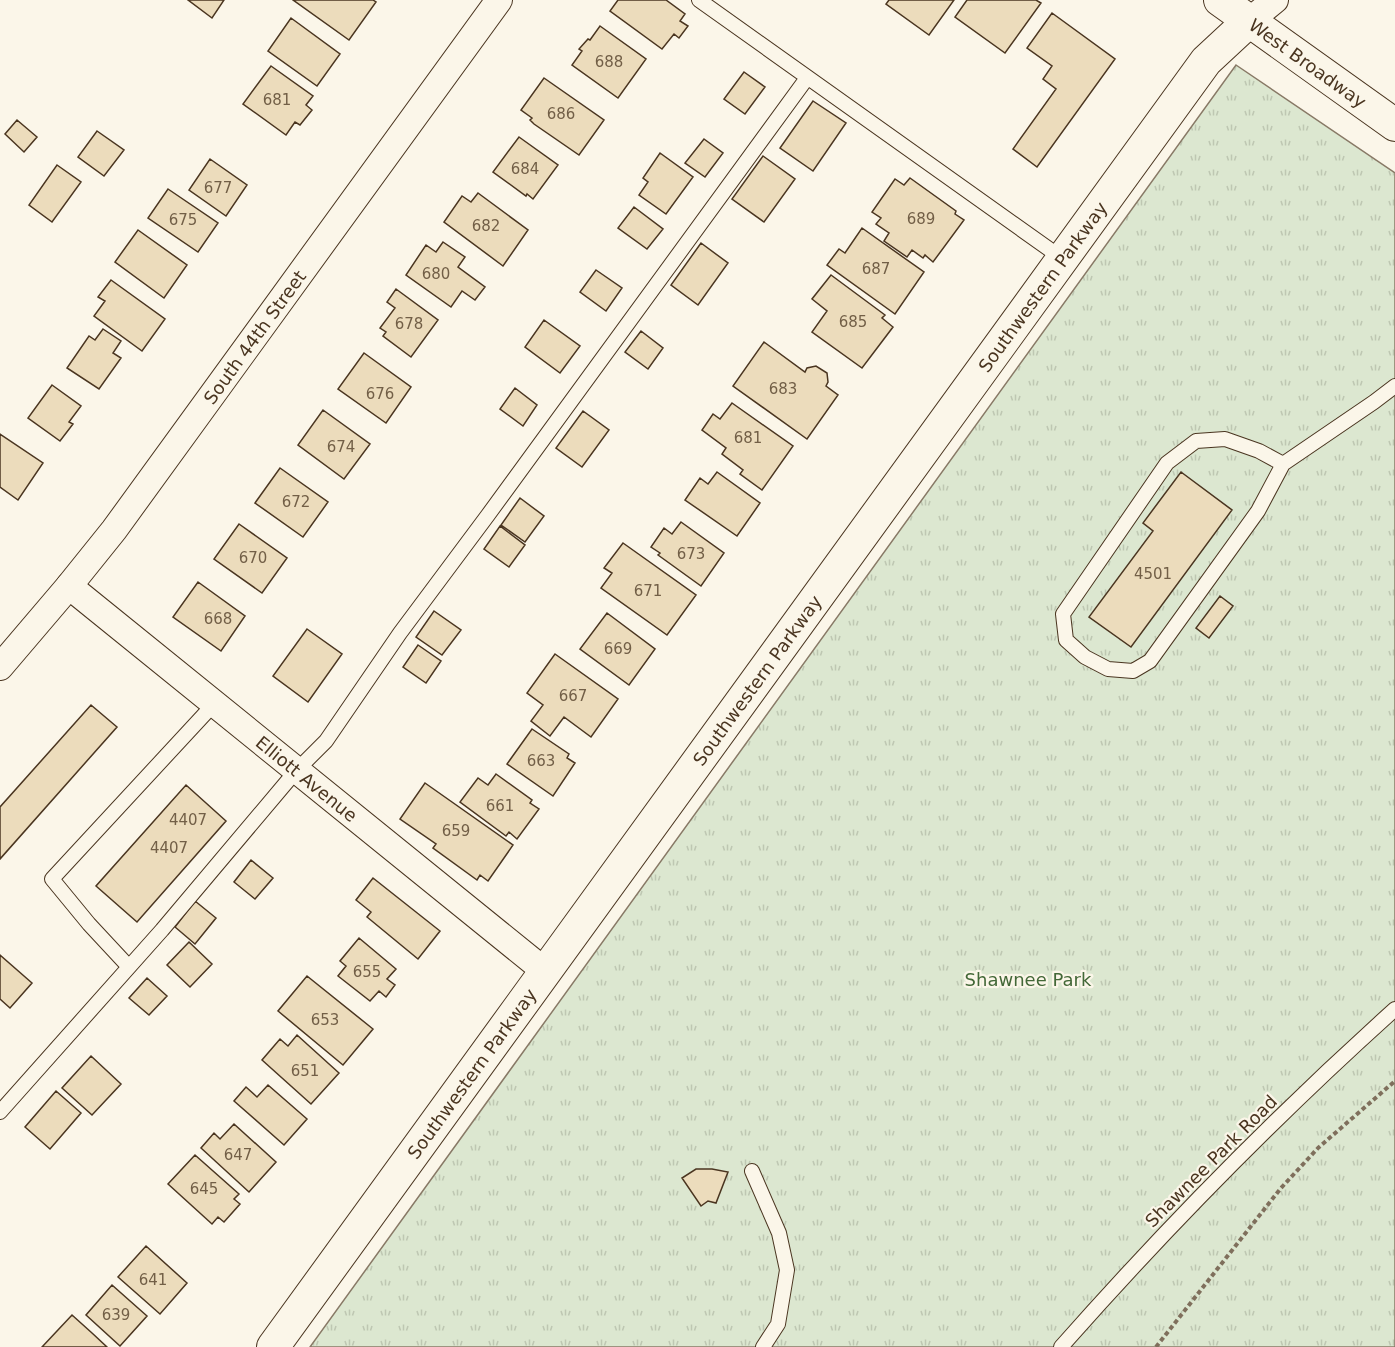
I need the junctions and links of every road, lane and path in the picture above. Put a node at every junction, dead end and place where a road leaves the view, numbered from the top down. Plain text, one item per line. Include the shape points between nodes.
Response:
1 (499, 0) edge
2 (699, 0) edge
3 (1220, 0) edge
4 (1275, 0) edge
5 (1248, 22) junction
6 (807, 78) junction
7 (1395, 125) edge
8 (1063, 259) junction
9 (1395, 386) edge
10 (1283, 464) junction
11 (69, 586) junction
12 (0, 667) edge
13 (214, 704) junction
14 (296, 771) junction
15 (129, 967) junction
16 (546, 972) junction
17 (1395, 1009) edge
18 (1395, 1081) edge
19 (0, 1112) edge
20 (752, 1171) dead end
21 (273, 1347) edge
22 (763, 1347) edge
23 (1061, 1347) edge
24 (1156, 1347) edge

1 - 11 street, South 44th Street via 128,511
2 - 6 lane
3 - 5 street, West Broadway
4 - 5 street
5 - 7 street, West Broadway
5 - 8 street, Southwestern Parkway via 1206,61
6 - 8 lane
6 - 14 lane via 400,633 326,741
8 - 16 street, Southwestern Parkway
9 - 10 lane
10 - 10 lane via 1225,439 1196,441 1167,463 1063,614 1066,640 1085,657 1108,669 1133,671 1149,661 1258,511
11 - 12 street, South 44th Street
11 - 13 street, Elliott Avenue
13 - 14 street, Elliott Avenue
13 - 15 lane via 52,879
14 - 15 lane
14 - 16 street, Elliott Avenue
15 - 19 lane
16 - 21 street, Southwestern Parkway
17 - 23 lane, Shawnee Park Road via 1236,1158
18 - 24 path via 1318,1148 1281,1188
20 - 22 lane via 778,1233 787,1270 778,1324

